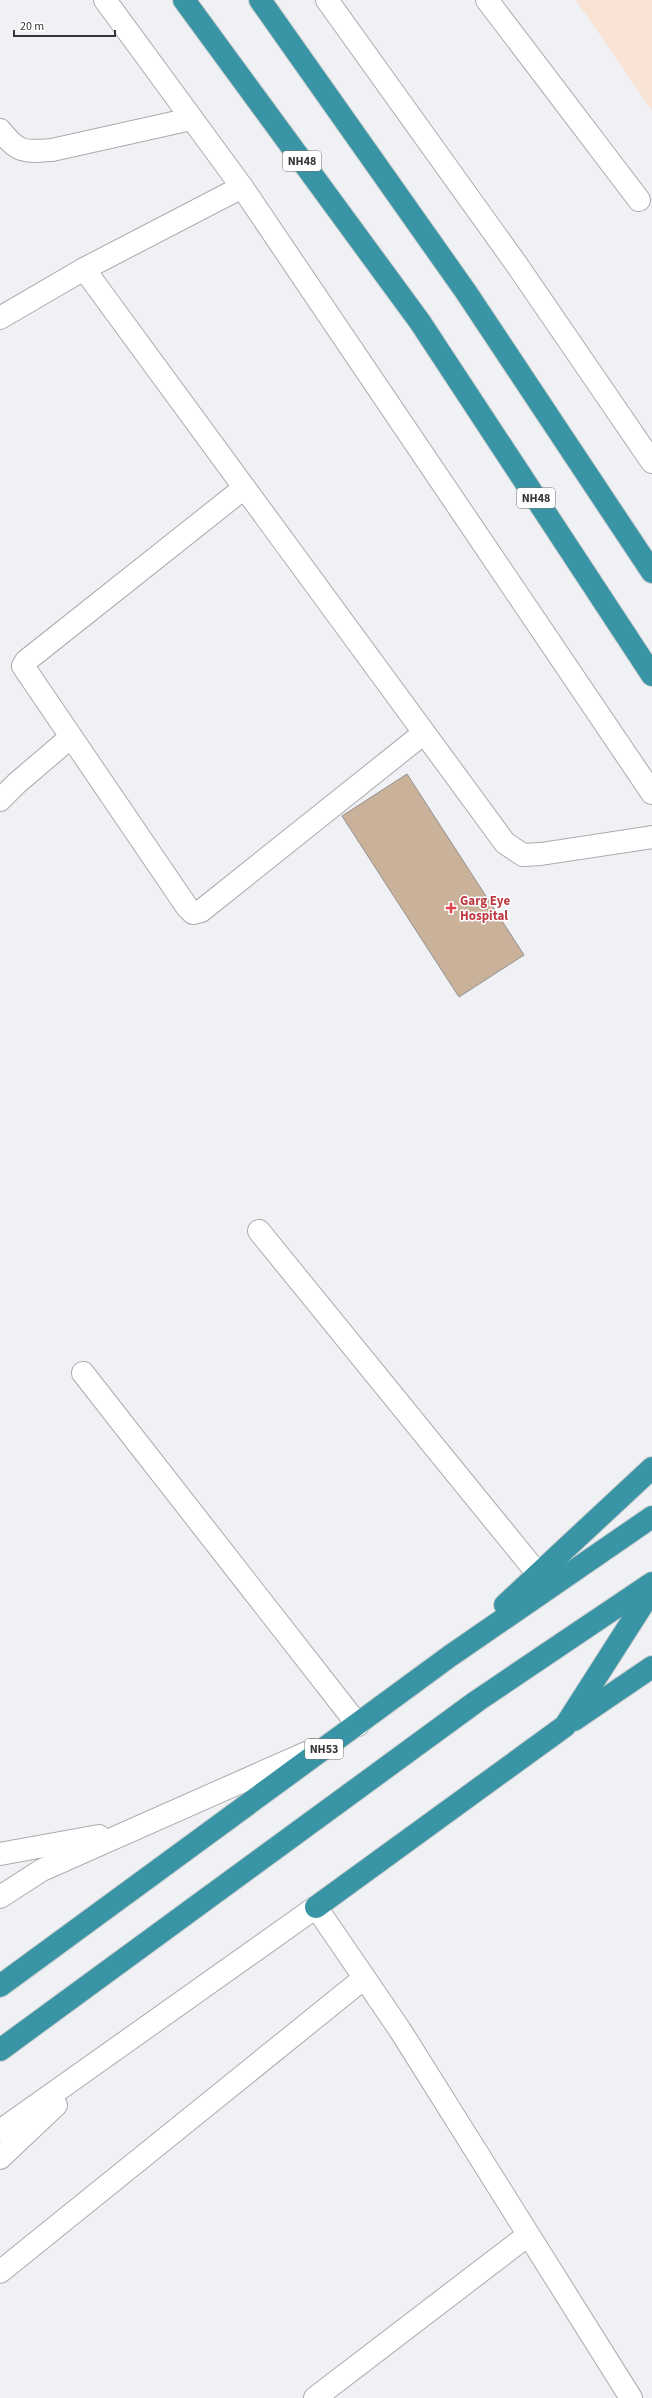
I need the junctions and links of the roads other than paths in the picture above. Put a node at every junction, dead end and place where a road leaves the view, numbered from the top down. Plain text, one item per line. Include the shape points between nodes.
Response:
1 (105, 0) edge
2 (184, 0) edge
3 (260, 0) edge
4 (327, 0) edge
5 (487, 0) edge
6 (192, 119) junction
7 (0, 130) edge
8 (242, 188) junction
9 (639, 200) dead end
10 (84, 269) junction
11 (0, 318) edge
12 (652, 462) edge
13 (244, 488) junction
14 (652, 572) edge
15 (652, 675) edge
16 (424, 733) junction
17 (71, 737) junction
18 (652, 793) edge
19 (0, 800) edge
20 (652, 836) edge
21 (259, 1231) dead end
22 (83, 1374) dead end
23 (652, 1468) edge
24 (652, 1517) edge
25 (538, 1574) junction
26 (652, 1583) edge
27 (652, 1590) edge
28 (450, 1656) junction
29 (652, 1667) edge
30 (358, 1725) junction
31 (565, 1726) junction
32 (336, 1741) junction
33 (136, 1829) junction
34 (0, 1854) edge
35 (0, 1897) edge
36 (316, 1907) junction
37 (363, 1979) junction
38 (0, 1986) edge
39 (0, 2050) edge
40 (107, 2055) junction
41 (0, 2130) edge
42 (0, 2158) edge
43 (528, 2235) junction
44 (0, 2272) edge
45 (315, 2398) edge
46 (631, 2398) edge

1 - 6 street
2 - 15 highway, NH48 via 420,322
3 - 14 highway via 466,292
4 - 12 street via 517,265
5 - 9 street
6 - 7 street via 52,150 28,152 12,146
6 - 8 street
8 - 10 street
8 - 18 street
10 - 11 street
10 - 13 street
13 - 16 street
13 - 17 street via 26,661 23,666 25,670
16 - 17 street via 200,912 193,913
16 - 20 street via 505,843 522,855
17 - 19 street
21 - 25 street
22 - 30 street
23 - 25 highway
24 - 28 highway, NH53
25 - 28 highway
26 - 39 highway via 477,1701
27 - 31 highway
28 - 30 highway, NH53
29 - 31 highway
30 - 32 highway, NH53
31 - 36 highway
32 - 33 street
32 - 38 highway, NH53
33 - 34 street
33 - 35 street via 42,1870
36 - 37 street
36 - 40 street
37 - 43 street via 400,2030
37 - 44 street
40 - 41 street
40 - 42 street
43 - 45 street
43 - 46 street

